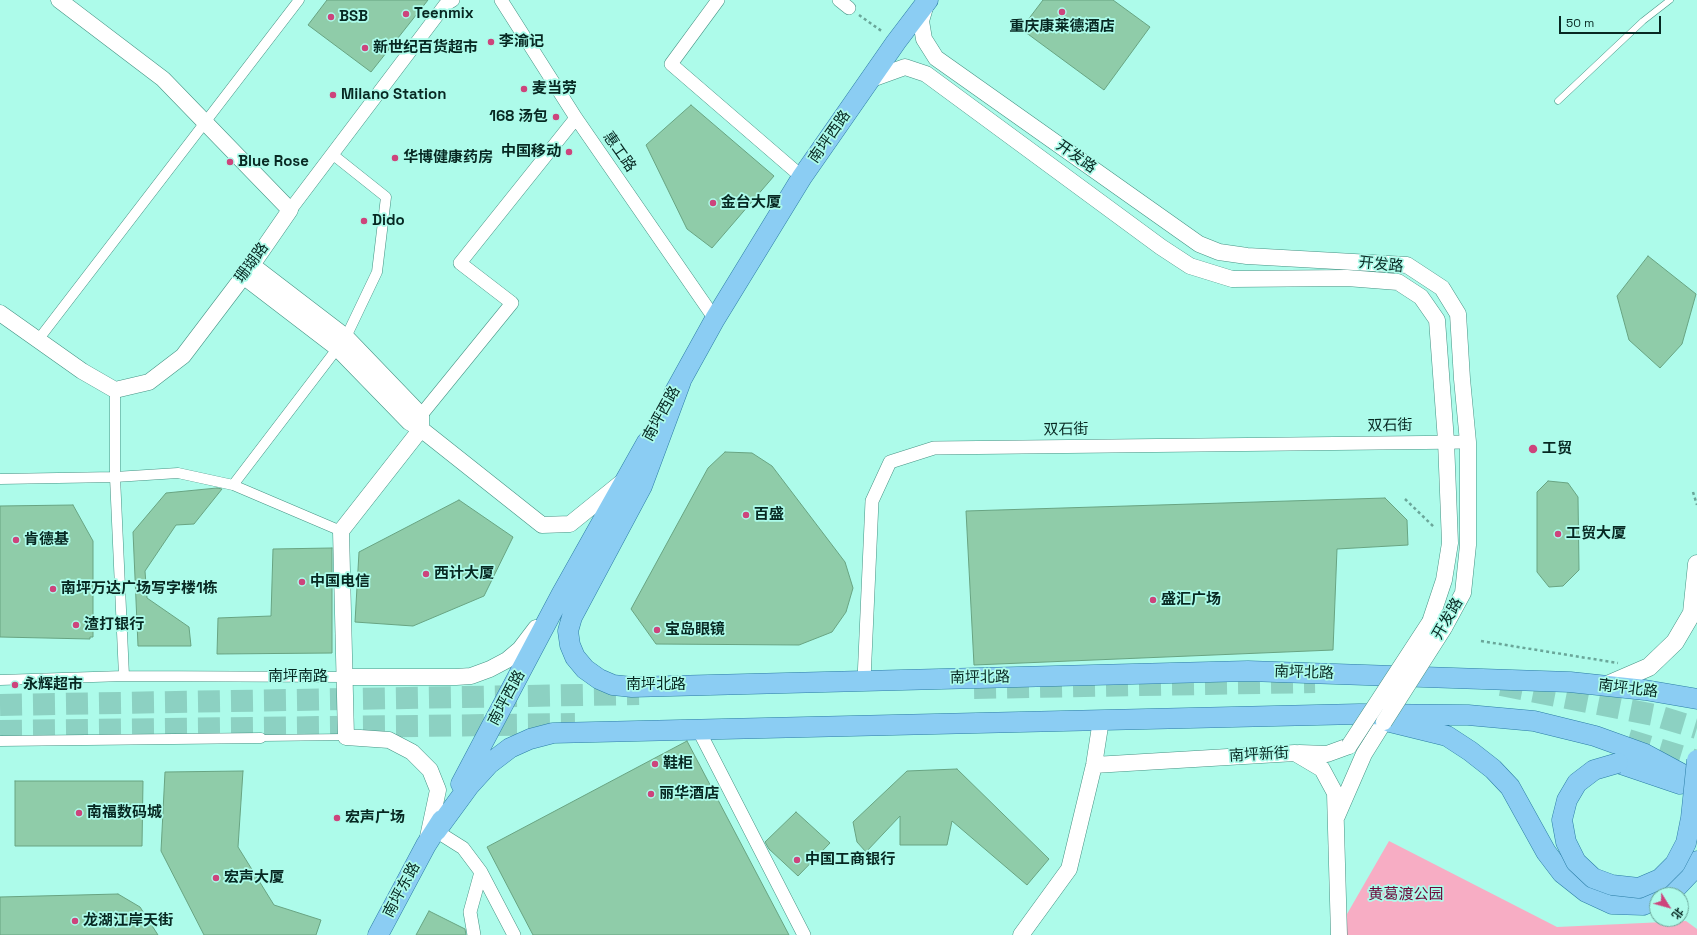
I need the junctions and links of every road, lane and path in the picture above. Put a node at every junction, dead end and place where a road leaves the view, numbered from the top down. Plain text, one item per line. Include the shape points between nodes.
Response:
1 (58, 0) edge
2 (299, 0) edge
3 (453, 0) edge
4 (501, 0) edge
5 (718, 0) edge
6 (928, 0) edge
7 (1670, 0) edge
8 (844, 4) edge
9 (896, 42) junction
10 (869, 80) junction
11 (1558, 101) dead end
12 (576, 118) junction
13 (205, 122) junction
14 (332, 154) junction
15 (802, 177) junction
16 (290, 210) junction
17 (248, 270) junction
18 (0, 313) edge
19 (715, 319) junction
20 (38, 340) junction
21 (341, 343) junction
22 (681, 381) junction
23 (115, 390) junction
24 (417, 422) junction
25 (1446, 441) junction
26 (1468, 442) junction
27 (115, 477) junction
28 (627, 478) junction
29 (0, 479) edge
30 (233, 485) junction
31 (1693, 492) dead end
32 (1405, 499) dead end
33 (1697, 505) edge
34 (342, 531) junction
35 (1450, 543) junction
36 (1697, 564) edge
37 (561, 595) junction
38 (1437, 625) junction
39 (1480, 641) dead end
40 (1618, 663) dead end
41 (124, 676) junction
42 (346, 677) junction
43 (0, 680) edge
44 (864, 680) junction
45 (1605, 686) junction
46 (1697, 699) edge
47 (1359, 714) junction
48 (1100, 720) junction
49 (698, 729) junction
50 (346, 737) junction
51 (260, 738) joint
52 (0, 741) edge
53 (1295, 753) junction
54 (1697, 760) edge
55 (1094, 765) junction
56 (1697, 782) edge
57 (1697, 789) edge
58 (1335, 824) junction
59 (431, 838) junction
60 (1697, 861) edge
61 (481, 872) junction
62 (1677, 887) edge
63 (1649, 902) edge
64 (378, 935) edge
65 (474, 935) edge
66 (514, 935) edge
67 (804, 935) edge
68 (1020, 935) edge
69 (1339, 935) edge

1 - 13 street via 163,79
2 - 13 street
3 - 14 street, 珊瑚路 via 445,5
4 - 12 street, 惠工路
5 - 15 street via 672,64
6 - 9 main road, 南坪西路
6 - 26 street, 开发路 via 922,21 924,39 936,58 1199,244 1219,252 1246,256 1407,265 1442,288 1458,314
7 - 11 lane via 1643,21
8 - 9 path
9 - 10 main road, 南坪西路
10 - 15 main road, 南坪西路
10 - 25 street, 开发路 via 905,68 926,74 1190,266 1232,279 1347,278 1398,282 1421,297 1438,320
12 - 19 street, 惠工路
12 - 24 street via 460,263 512,303
13 - 16 street
13 - 20 street
14 - 16 street, 珊瑚路
14 - 21 street via 386,197 377,272
15 - 19 main road, 南坪西路
16 - 17 street, 珊瑚路
17 - 21 street
17 - 23 street, 珊瑚路 via 183,356 149,382
18 - 20 street
19 - 22 main road, 南坪西路
20 - 23 street via 82,371
21 - 24 street
21 - 30 street
22 - 28 main road, 南坪西路
22 - 44 main road, 南坪北路 via 642,486 572,617 568,631 575,657 585,669 599,679 613,685 632,687
23 - 27 street
24 - 28 street via 542,525 570,524
24 - 34 street
25 - 26 street, 双石街
25 - 35 street, 开发路
25 - 44 street, 双石街 via 934,448 890,462 872,501
26 - 38 street, 开发路 via 1468,546 1463,593
27 - 29 street
27 - 30 street via 178,473
27 - 41 street
28 - 37 main road, 南坪西路
30 - 34 street
31 - 33 path
32 - 35 path
34 - 42 street
35 - 38 street, 开发路
36 - 45 main road via 1692,614 1675,642 1649,668
37 - 42 street, 南坪南路 via 520,649 490,670 472,676 456,677
37 - 59 main road, 南坪西路
38 - 53 street, 开发路, bridge via 1349,746 1327,754
38 - 58 street, 开发路, bridge via 1364,754
39 - 40 path
41 - 42 street, 南坪南路
41 - 43 street, 南坪南路
42 - 50 street
44 - 45 main road, 南坪北路 via 1248,671 1570,682
45 - 46 main road, 南坪北路
47 - 48 main road
47 - 56 main road via 1468,715 1534,721 1595,736 1645,754
47 - 63 main road via 1446,736 1470,751 1493,769 1510,787 1546,852 1562,873 1586,892 1612,904 1643,905
48 - 49 main road
48 - 55 street
49 - 59 main road via 553,733 530,739 510,748 489,764 469,786
49 - 67 street
50 - 51 lane
50 - 59 street via 389,740 412,752 430,770 438,790
51 - 52 street
53 - 55 street, 南坪新街
53 - 58 street, 南坪新街 via 1322,769 1334,793
54 - 57 main road, bridge via 1691,818 1686,843 1675,864 1660,879 1639,888 1612,886 1593,878 1576,862 1566,842 1562,820 1577,783 1594,770 1618,763
55 - 68 street via 1069,868
58 - 69 street, 南坪新街
59 - 61 street via 463,848
59 - 64 main road, 南坪东路
60 - 62 main road via 1692,872
61 - 65 street via 470,912
61 - 66 street

